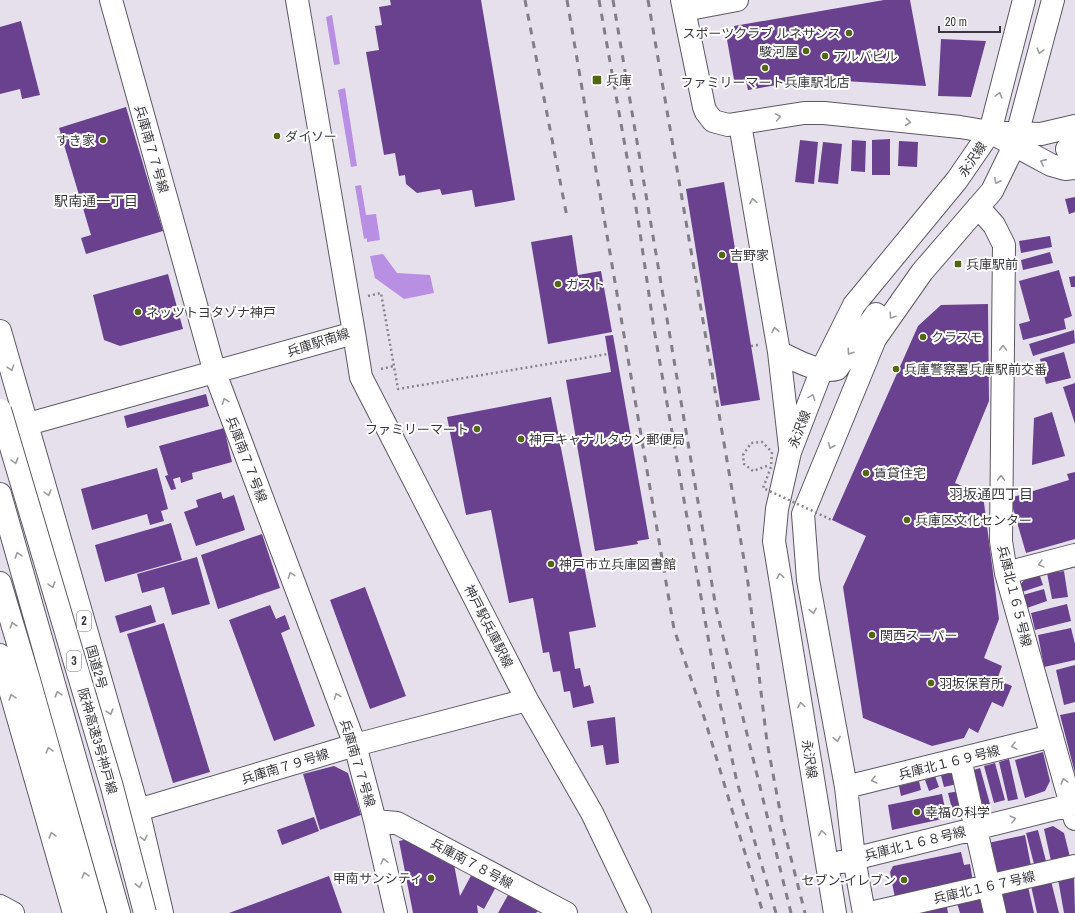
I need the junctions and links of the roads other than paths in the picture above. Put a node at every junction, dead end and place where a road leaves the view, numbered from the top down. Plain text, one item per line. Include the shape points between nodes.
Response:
1 (111, 0) edge
2 (297, 0) edge
3 (737, 0) edge
4 (1024, 0) edge
5 (1053, 0) edge
6 (683, 5) edge
7 (740, 124) junction
8 (1075, 126) edge
9 (990, 132) junction
10 (1016, 140) junction
11 (1072, 155) edge
12 (978, 207) junction
13 (922, 272) junction
14 (0, 331) edge
15 (354, 333) junction
16 (779, 352) junction
17 (822, 369) junction
18 (215, 373) junction
19 (0, 410) edge
20 (0, 420) edge
21 (28, 424) junction
22 (0, 438) edge
23 (790, 452) junction
24 (0, 494) edge
25 (1075, 555) edge
26 (1006, 573) junction
27 (0, 583) edge
28 (0, 656) edge
29 (527, 700) junction
30 (1052, 736) junction
31 (355, 745) junction
32 (960, 759) junction
33 (846, 787) junction
34 (1074, 809) edge
35 (138, 810) junction
36 (375, 821) junction
37 (975, 828) junction
38 (854, 858) junction
39 (1075, 866) edge
40 (826, 867) junction
41 (989, 886) junction
42 (0, 906) edge
43 (14, 913) edge
44 (74, 913) edge
45 (94, 913) edge
46 (119, 913) edge
47 (145, 913) edge
48 (162, 913) edge
49 (396, 913) edge
50 (566, 913) edge
51 (640, 913) edge
52 (835, 913) edge
53 (864, 913) edge
54 (870, 913) edge
55 (996, 913) edge

1 - 18 main road, 兵庫南７７号線
2 - 15 main road, 兵庫駅南線
3 - 6 main road
9 -> 4 main road, 永沢線
5 -> 10 main road
6 - 7 main road via 706,112 717,123
7 -> 9 main road via 804,113 824,113
16 -> 7 main road
8 - 10 main road
9 - 10 main road
9 - 17 main road, 永沢線 via 957,180 854,305
11 -> 10 main road via 1065,169 1051,165
10 -> 12 main road via 992,191
12 - 13 main road
26 -> 12 main road, 兵庫北１６５号線 via 1001,541 1004,245 994,224
13 -> 17 main road via 886,299 837,369 828,372
13 -> 33 main road via 875,339 803,514 808,580
14 -> 21 main road, 国道2号 / 2
15 - 18 main road, 兵庫駅南線
15 - 29 main road, 神戸駅兵庫駅線 via 361,377
16 - 17 main road
16 - 23 main road
23 -> 17 main road, 永沢線
18 - 21 main road, 兵庫駅南線
31 -> 18 main road, 兵庫南７７号線
19 -> 47 main road, 阪神高速3号神戸線 / 3, bridge via 112,787
20 - 21 main road
21 - 22 main road
21 -> 35 main road, 国道2号 / 2
40 -> 23 main road, 永沢線 via 774,541 777,509
46 -> 24 main road, 3
25 -> 26 main road
26 - 30 main road, 兵庫北１６５号線
45 -> 27 main road
44 -> 28 main road
29 - 31 main road, 兵庫南７９号線
29 - 51 main road, 神戸駅兵庫駅線 via 592,813
30 -> 32 main road, 兵庫北１６９号線
34 -> 30 main road, 兵庫北１６５号線
31 - 35 main road, 兵庫南７９号線
31 - 36 main road, 兵庫南７７号線
32 -> 33 main road, 兵庫北１６９号線
32 - 37 main road
33 - 38 main road
37 -> 34 main road, 兵庫北１６８号線
35 -> 48 main road, 国道2号 / 2
49 -> 36 main road, 兵庫南７７号線
36 - 50 main road, 兵庫南７８号線 via 398,823
37 - 38 main road, 兵庫北１６８号線
37 - 41 main road
38 - 40 main road, 兵庫北１６８号線
38 - 53 main road
39 - 41 main road, 兵庫北１６７号線
40 - 52 main road, 永沢線
41 - 54 main road, 兵庫北１６７号線
41 - 55 main road
42 - 43 main road

